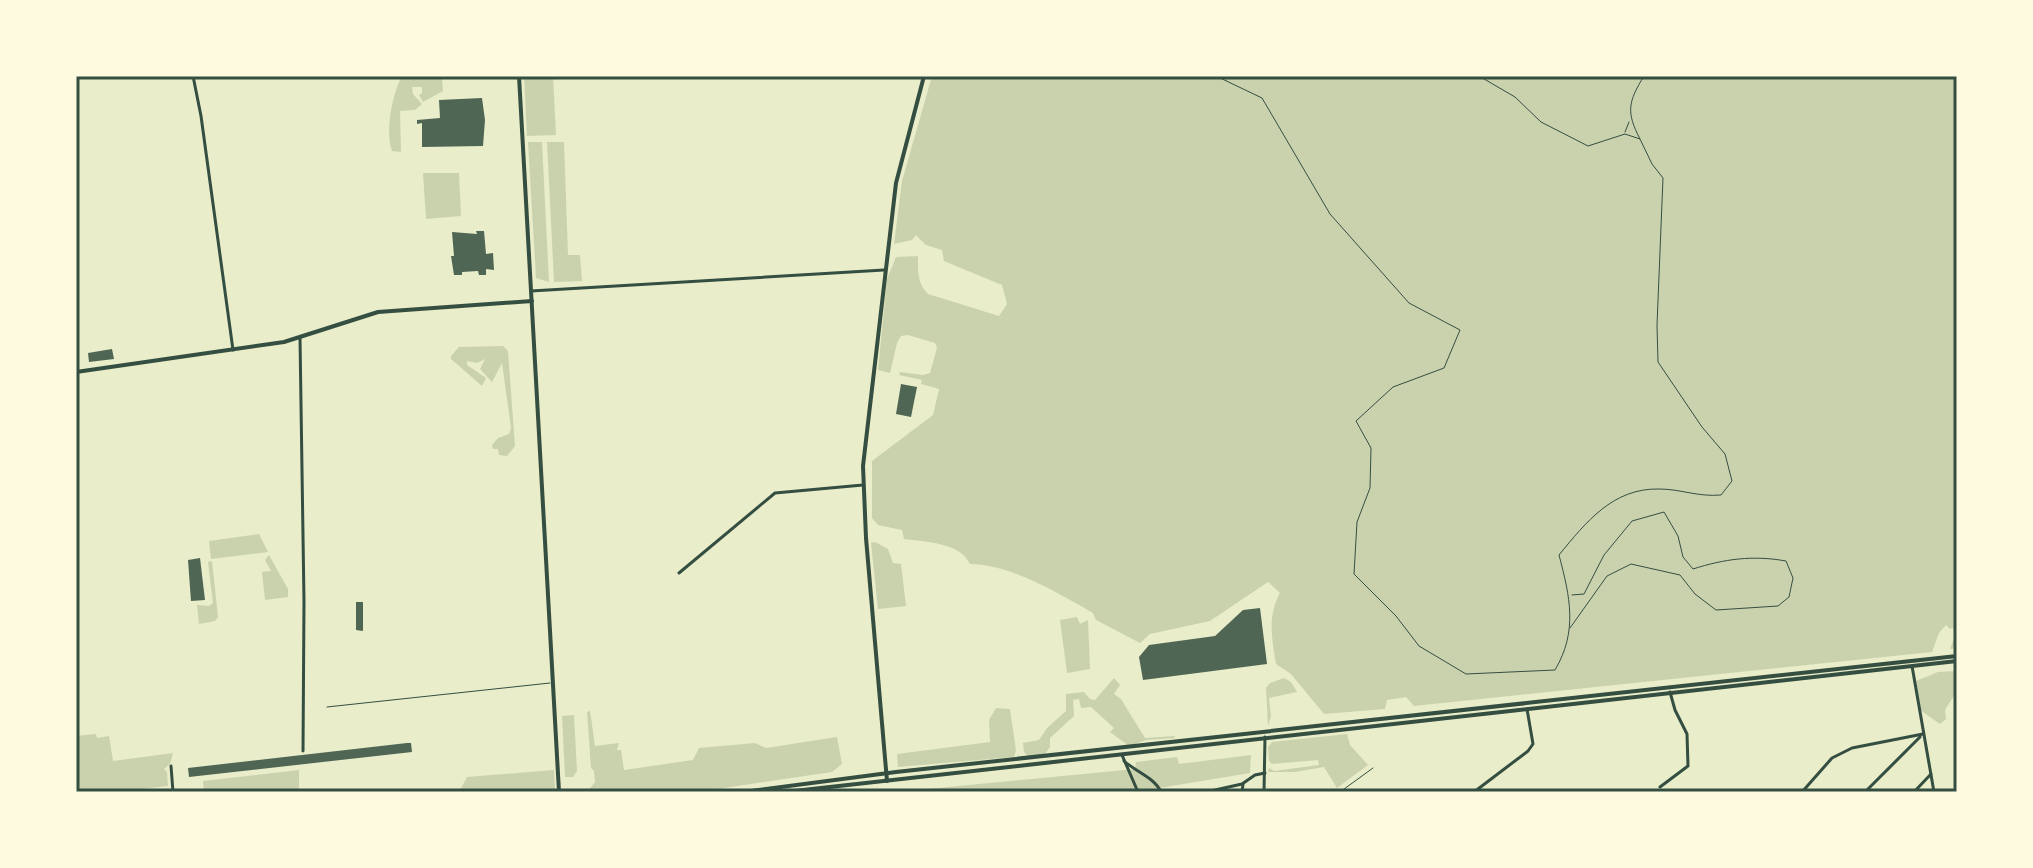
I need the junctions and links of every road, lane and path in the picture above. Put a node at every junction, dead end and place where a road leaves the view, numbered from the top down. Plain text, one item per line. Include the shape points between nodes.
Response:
1 (193, 76) edge
2 (519, 76) edge
3 (924, 76) edge
4 (1216, 76) edge
5 (1479, 76) edge
6 (1644, 76) edge
7 (1630, 119) junction
8 (1625, 134) junction
9 (1640, 139) junction
10 (884, 270) junction
11 (531, 291) junction
12 (532, 301) junction
13 (300, 338) junction
14 (233, 350) junction
15 (76, 372) edge
16 (863, 485) junction
17 (679, 573) dead end
18 (1569, 595) junction
19 (1570, 628) junction
20 (1957, 658) edge
21 (1912, 666) junction
22 (553, 683) junction
23 (1670, 692) junction
24 (1527, 706) junction
25 (327, 707) dead end
26 (1923, 734) junction
27 (1265, 736) junction
28 (303, 751) dead end
29 (1123, 758) junction
30 (171, 766) dead end
31 (1373, 768) dead end
32 (1265, 773) junction
33 (886, 774) junction
34 (1931, 774) junction
35 (887, 781) junction
36 (1242, 784) junction
37 (1660, 787) dead end
38 (173, 792) edge
39 (559, 792) edge
40 (743, 792) edge
41 (785, 792) edge
42 (1138, 792) edge
43 (1161, 792) edge
44 (1206, 792) edge
45 (1242, 792) edge
46 (1264, 792) edge
47 (1340, 792) edge
48 (1474, 792) edge
49 (1802, 792) edge
50 (1865, 792) edge
51 (1914, 792) edge
52 (1934, 792) edge

1 - 14 street
2 - 11 main road
3 - 10 main road via 899,165
4 - 19 path via 1262,98 1330,214 1409,303 1460,330 1444,368 1393,387 1356,421 1371,448 1370,488 1357,522 1354,574 1419,646 1466,674 1555,670
5 - 8 path via 1515,97 1541,122 1588,146
6 - 7 path via 1630,105
7 - 8 path
7 - 9 path
8 - 9 path
9 - 18 path via 1663,178 1658,362 1725,454 1732,481 1721,495 1632,490 1611,502 1586,521 1559,555
10 - 11 street
10 - 16 main road
11 - 12 main road
12 - 13 main road via 378,312
12 - 22 main road
13 - 14 main road
13 - 28 street
14 - 15 main road
16 - 17 street via 775,493
16 - 33 main road
18 - 19 path
18 - 19 path via 1584,594 1604,555 1632,521 1664,512 1693,569 1722,560 1764,557 1786,561 1793,578 1789,597 1778,606 1716,610 1680,575 1631,564 1607,576
20 - 21 main road
20 - 24 main road
21 - 23 main road
21 - 26 street
22 - 25 lane
22 - 39 main road
23 - 24 main road
23 - 37 street via 1687,734 1688,766
24 - 27 main road
24 - 48 street via 1533,744
26 - 34 street
26 - 49 street via 1852,748 1832,758
26 - 50 street
27 - 29 main road
27 - 32 street
27 - 33 main road
29 - 35 main road
29 - 42 street
29 - 43 street
30 - 38 street
31 - 47 lane
32 - 36 street
32 - 46 street
33 - 35 main road
33 - 40 main road
34 - 51 street
34 - 52 street
35 - 41 main road
36 - 44 street
36 - 45 street

